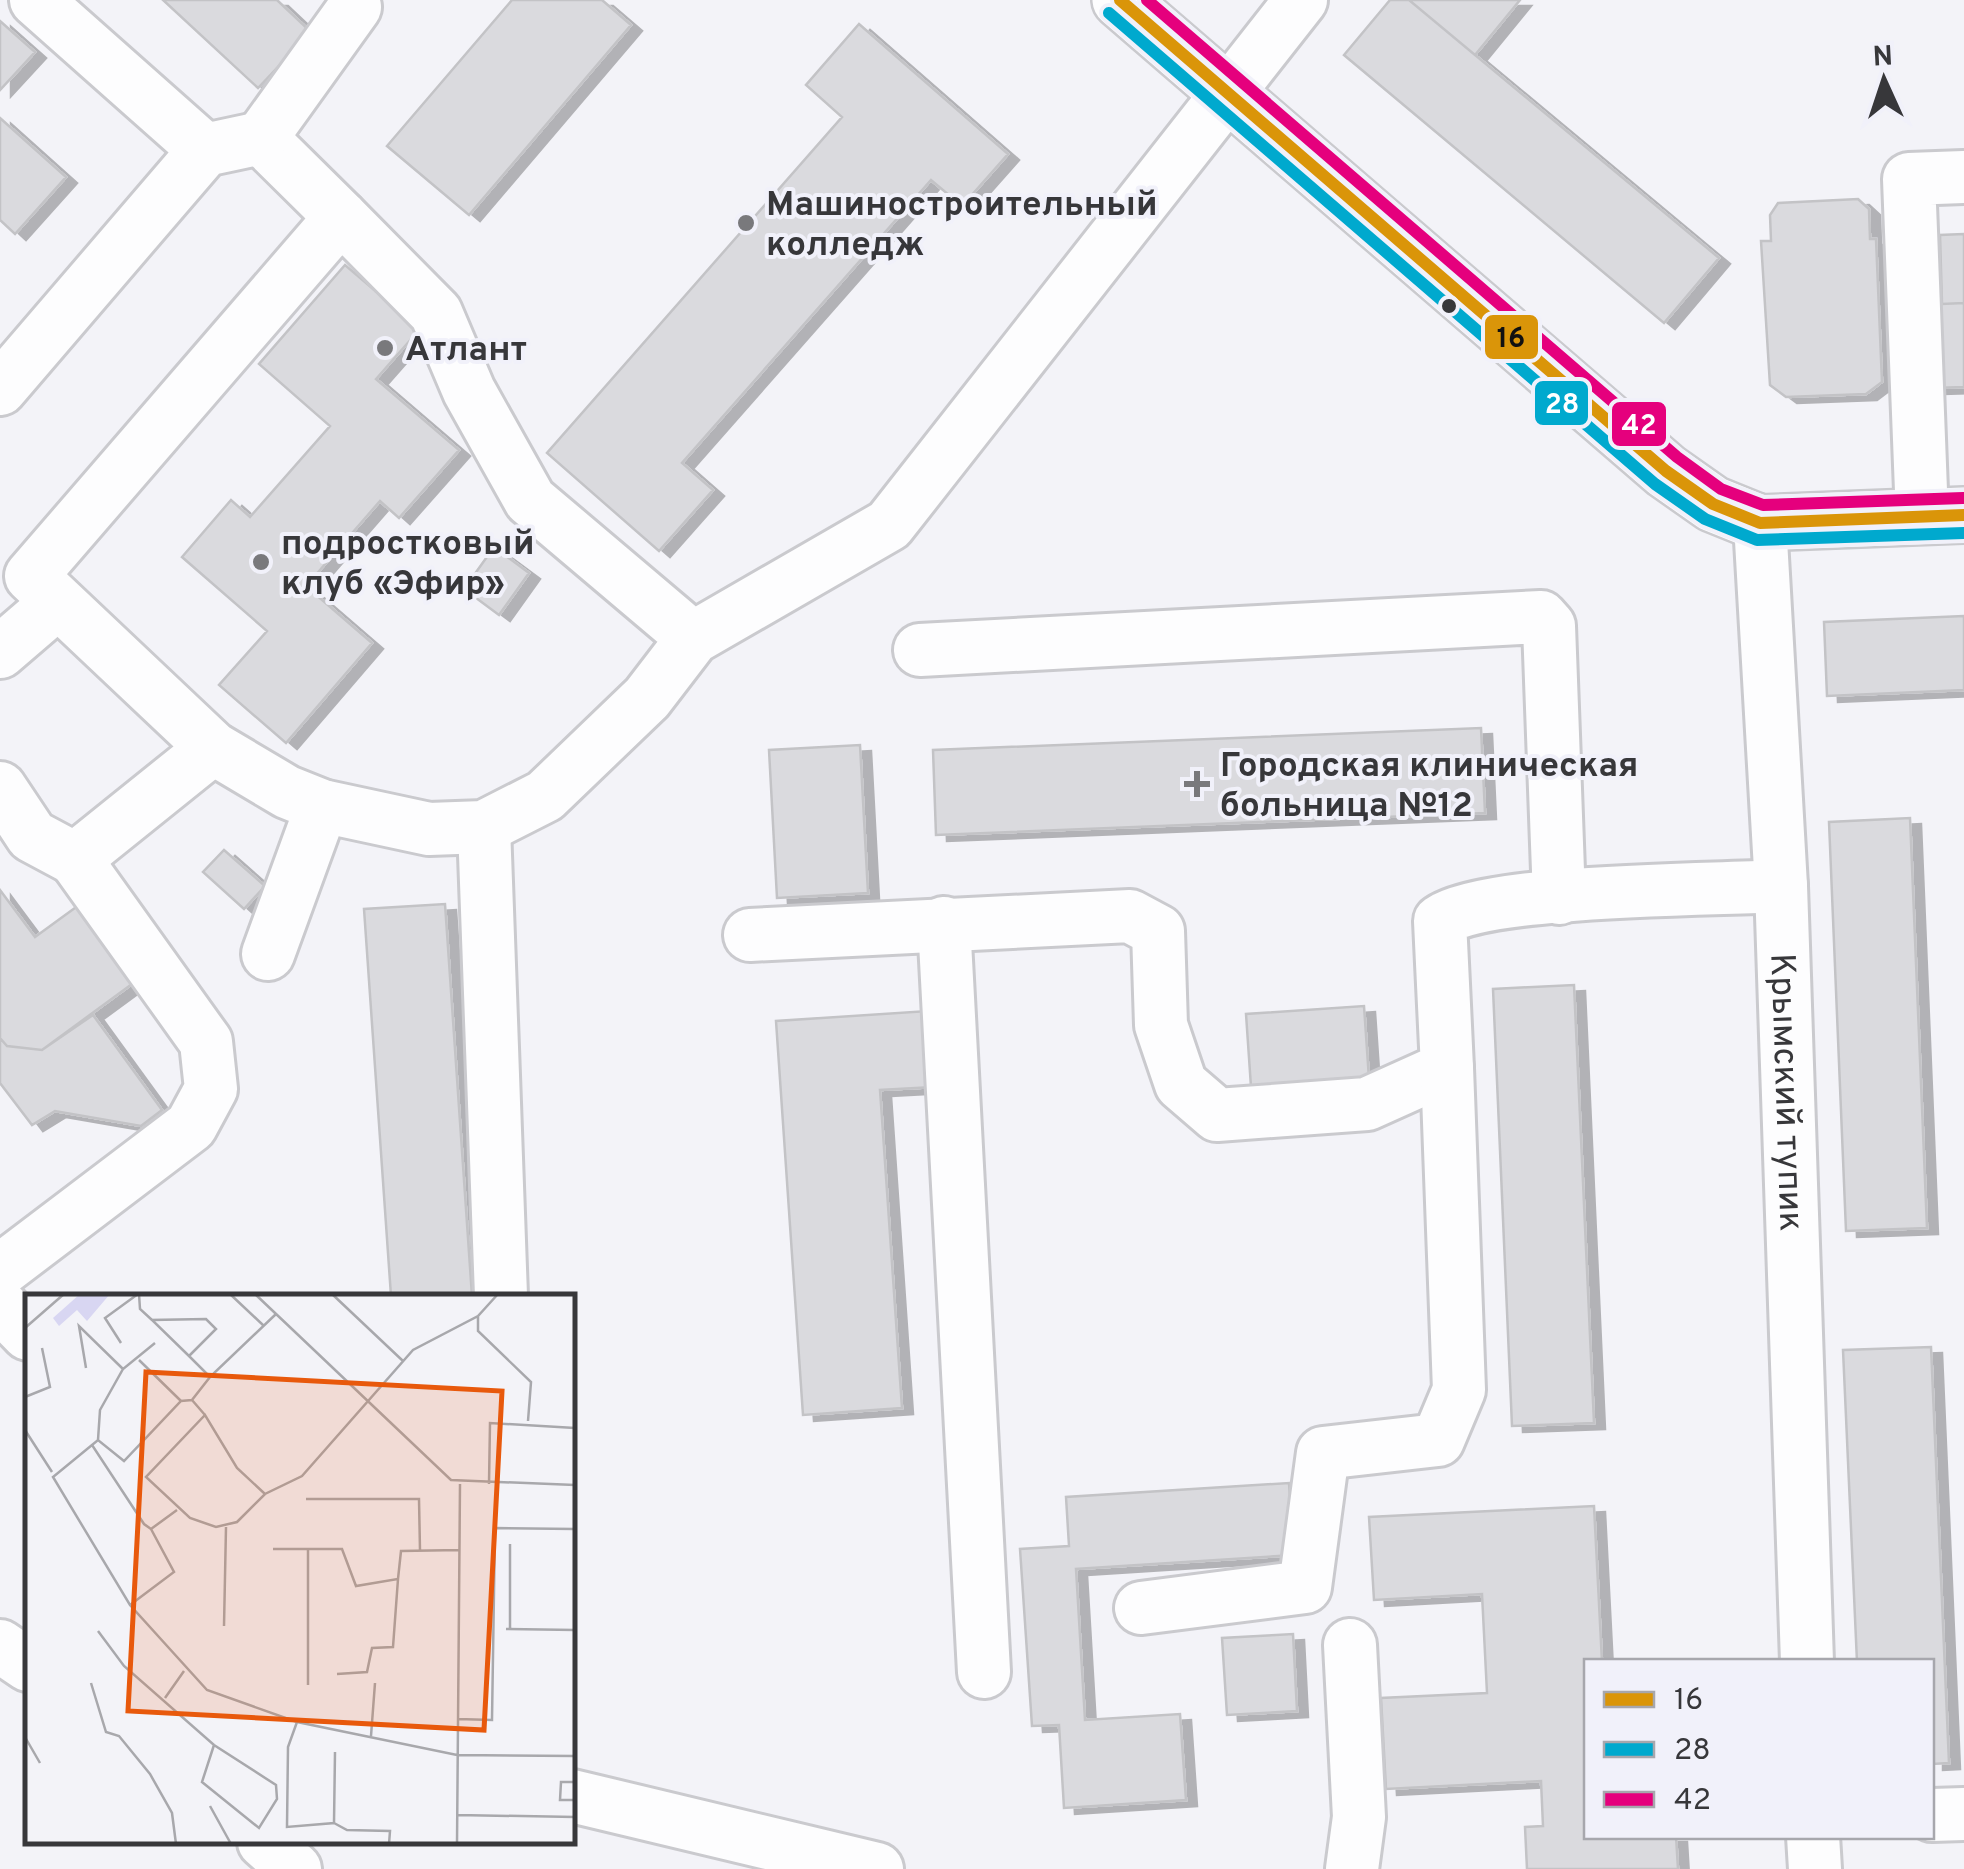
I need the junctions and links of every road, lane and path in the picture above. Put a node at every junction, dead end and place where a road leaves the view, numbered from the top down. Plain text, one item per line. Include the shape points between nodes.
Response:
1 (36, 0) edge
2 (1120, 0) edge
3 (1300, 0) edge
4 (361, 2) edge
5 (1228, 91) junction
6 (261, 138) junction
7 (205, 150) junction
8 (1964, 178) edge
9 (341, 217) junction
10 (0, 389) edge
11 (1943, 516) edge
12 (1760, 523) junction
13 (29, 578) edge
14 (693, 638) junction
15 (920, 650) dead end
16 (0, 652) edge
17 (213, 748) junction
18 (0, 788) edge
19 (322, 806) junction
20 (484, 827) junction
21 (75, 859) junction
22 (1781, 886) junction
23 (1559, 898) junction
24 (944, 924) junction
25 (750, 935) dead end
26 (268, 954) dead end
27 (1447, 1068) junction
28 (0, 1272) edge
29 (501, 1294) edge
30 (0, 1304) edge
31 (25, 1331) edge
32 (1141, 1608) dead end
33 (0, 1646) edge
34 (1350, 1646) dead end
35 (1808, 1659) edge
36 (25, 1663) edge
37 (984, 1672) dead end
38 (575, 1797) edge
39 (1964, 1814) edge
40 (1934, 1815) edge
41 (1814, 1839) edge
42 (266, 1844) edge
43 (296, 1869) edge
44 (877, 1869) edge
45 (1352, 1869) edge
46 (1815, 1869) edge

1 - 7 street
2 - 5 main road
3 - 5 street
4 - 6 street
5 - 12 main road via 1666,471 1713,504
5 - 14 street via 889,526
6 - 7 street
6 - 9 street
7 - 10 street
8 - 11 street via 1909,179
9 - 13 street
9 - 14 street via 436,313 469,391 530,500
11 - 12 main road
12 - 22 street, Крымский тупик
13 - 16 street
13 - 17 street
14 - 20 street via 647,698 545,796
15 - 23 street via 1541,618 1549,626
17 - 19 street
17 - 21 street
18 - 21 street via 32,836
19 - 20 street via 429,829
19 - 26 street
20 - 29 street
21 - 28 street via 206,1042 211,1090 191,1126
22 - 23 street
22 - 35 street, Крымский тупик
23 - 27 street via 1466,908 1440,921
24 - 25 street
24 - 27 street via 1130,916 1158,931 1161,1025 1181,1084 1217,1115 1368,1104
24 - 37 street
27 - 32 street via 1459,1390 1438,1440 1322,1453 1305,1587
30 - 31 street
33 - 36 street
34 - 45 street via 1359,1817
38 - 44 street
39 - 40 street
41 - 46 street
42 - 43 street

